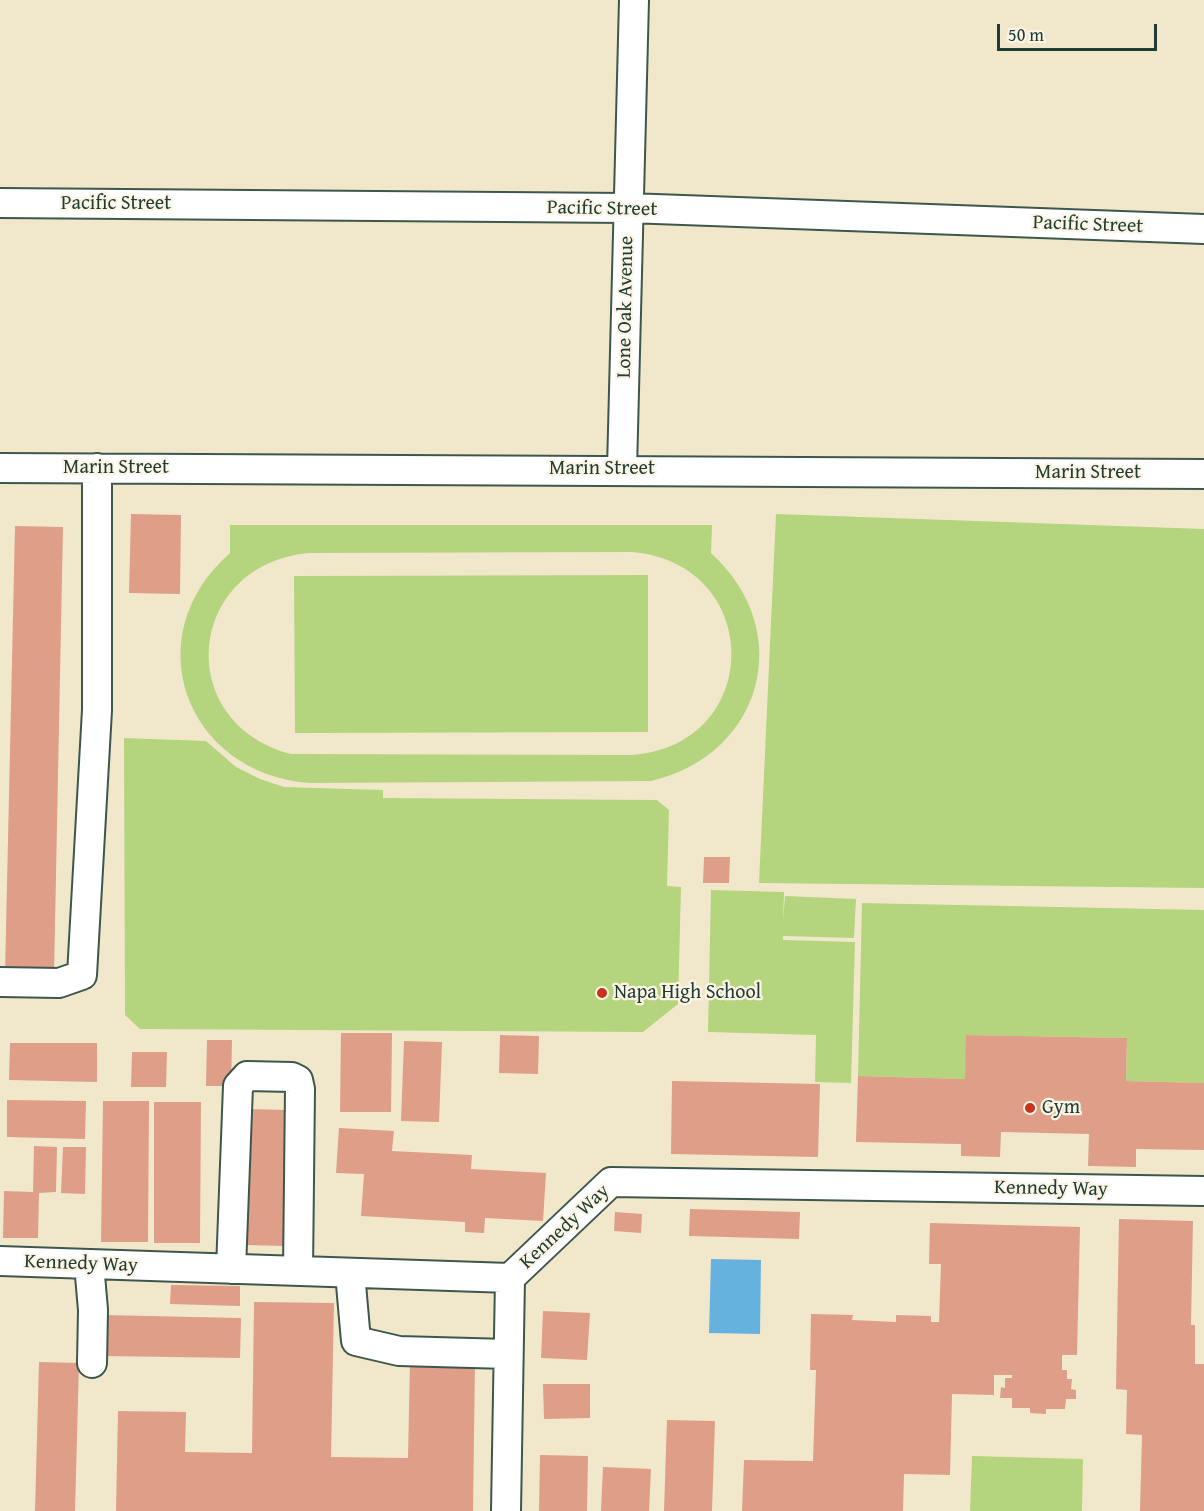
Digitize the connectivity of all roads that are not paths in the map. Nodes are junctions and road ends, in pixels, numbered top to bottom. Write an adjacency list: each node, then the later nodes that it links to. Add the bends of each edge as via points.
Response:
1 (634, 0): 3 (street, Lone Oak Avenue)
2 (0, 203): 3 (street, Pacific Street)
3 (628, 208): 4 (street, Pacific Street); 7 (street, Lone Oak Avenue)
4 (1204, 229)
5 (0, 468): 6 (street, Marin Street)
6 (97, 468): 7 (street, Marin Street); 9 (street, via 97,710 82,975 59,983)
7 (622, 469): 8 (street, Marin Street)
8 (1204, 474)
9 (0, 982)
10 (1204, 1191): 16 (street, Kennedy Way, via 611,1182)
11 (0, 1261): 12 (street, Kennedy Way)
12 (89, 1264): 13 (street, Kennedy Way); 18 (street)
13 (231, 1269): 14 (street, Kennedy Way); 14 (street, via 238,1086 247,1076 292,1077 298,1080 300,1089)
14 (298, 1271): 15 (street, Kennedy Way)
15 (350, 1273): 16 (street, Kennedy Way); 17 (street, via 356,1341 399,1351)
16 (510, 1278): 17 (street)
17 (508, 1354): 19 (street)
18 (92, 1363)
19 (506, 1511)

